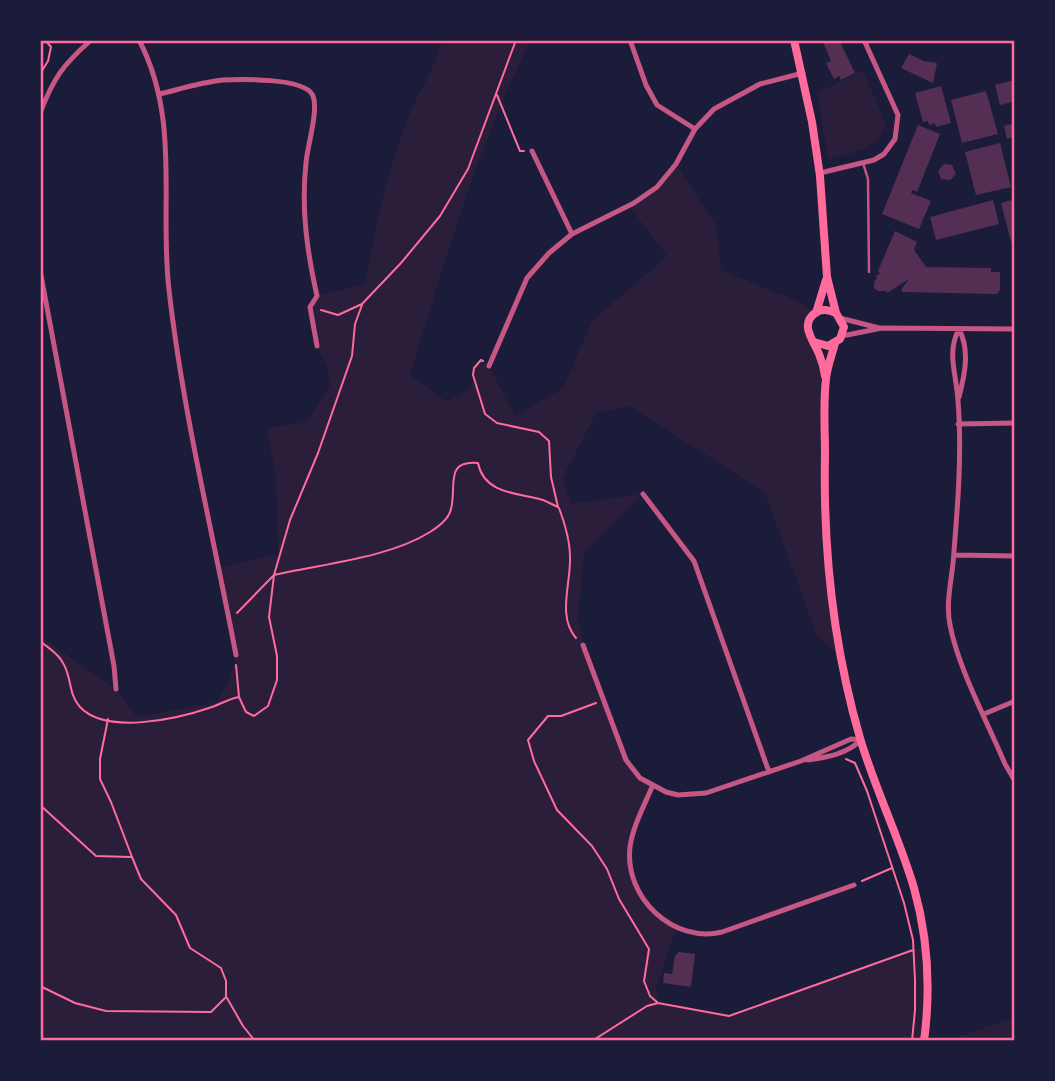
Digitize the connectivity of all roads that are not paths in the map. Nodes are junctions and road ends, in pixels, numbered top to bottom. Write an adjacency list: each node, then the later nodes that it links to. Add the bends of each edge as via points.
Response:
1 (91, 40): 8 (street, via 60,69)
2 (139, 40): 7 (street)
3 (631, 40): 9 (street, via 657,105)
4 (794, 40): 6 (main road)
5 (864, 40): 11 (street, via 898,115 898,130 890,148)
6 (803, 73): 9 (street, via 760,84 726,100); 12 (main road)
7 (160, 94): 25 (street, via 221,80 297,85 312,94 304,229 317,296 310,307); 35 (street, via 166,146 169,289)
8 (40, 113)
9 (695, 129): 13 (street, via 657,187)
10 (533, 150): 13 (street)
11 (863, 163): 12 (street); 15 (lane, via 868,179)
12 (820, 173): 16 (main road)
13 (572, 234): 26 (street, via 527,278)
14 (40, 270): 36 (street)
15 (869, 272)
16 (827, 277): 17 (main road); 18 (main road)
17 (816, 313): 18 (main road, via 826,310); 23 (main road, via 807,329)
18 (838, 316): 19 (street); 22 (main road, via 844,327)
19 (882, 328): 20 (street); 22 (street)
20 (959, 329): 21 (street); 28 (street, via 965,341 965,373); 28 (street, via 952,341)
21 (1015, 329)
22 (842, 336): 24 (main road)
23 (814, 342): 24 (main road, via 824,346); 27 (main road)
24 (835, 343): 27 (main road)
25 (317, 346)
26 (489, 366)
27 (826, 379): 39 (main road, via 829,584 839,655)
28 (958, 400): 30 (street)
29 (1015, 423): 30 (street)
30 (958, 424): 32 (street)
31 (643, 494): 41 (street, via 694,561)
32 (954, 555): 33 (street); 38 (street, via 949,623)
33 (1015, 556)
34 (583, 645): 43 (street, via 626,760)
35 (236, 655)
36 (116, 689)
37 (1015, 701): 38 (street)
38 (984, 714): 42 (street)
39 (861, 740): 40 (street, via 851,739); 40 (street, via 843,752); 45 (main road, via 918,904 927,968)
40 (801, 761): 41 (street)
41 (769, 772): 43 (street, via 694,795)
42 (1015, 781)
43 (652, 787): 44 (street, via 635,827 630,863 651,908 681,931 700,935 722,932)
44 (854, 885)
45 (924, 1041)

